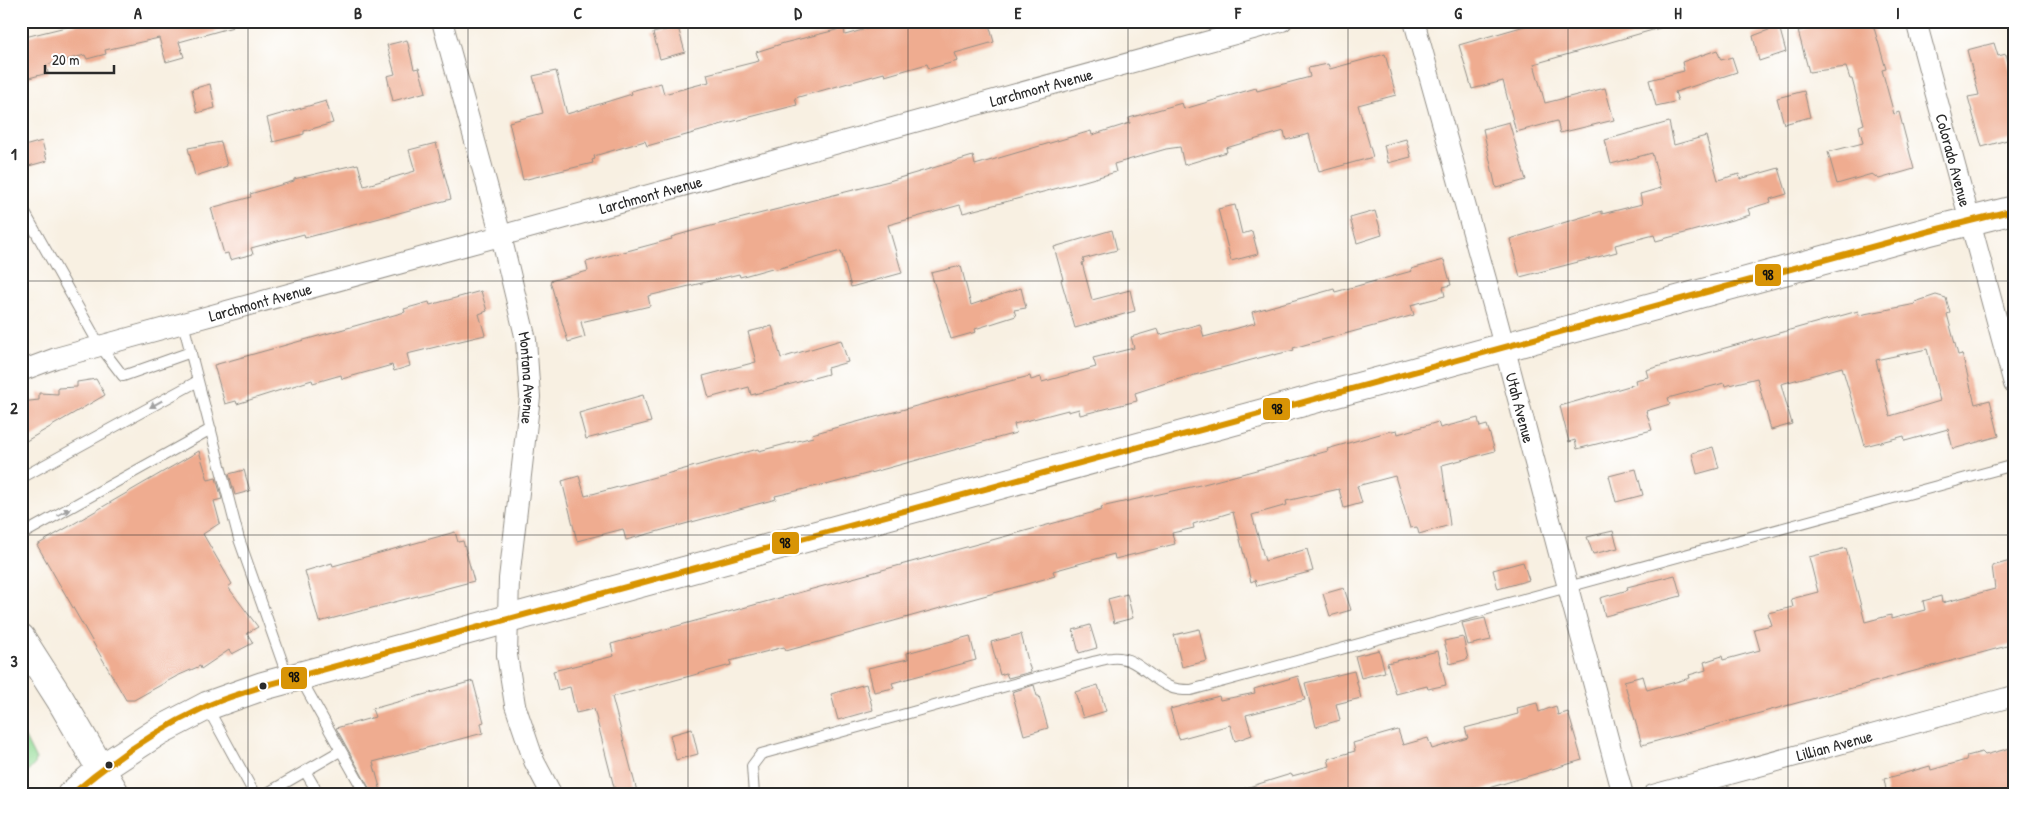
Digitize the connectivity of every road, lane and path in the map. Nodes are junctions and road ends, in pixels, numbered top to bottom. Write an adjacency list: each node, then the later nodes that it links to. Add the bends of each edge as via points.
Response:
1 (442, 21): 8 (street, Montana Avenue)
2 (1282, 21): 8 (street, Larchmont Avenue)
3 (1414, 21): 11 (street, Utah Avenue)
4 (1916, 21): 7 (street, Colorado Avenue)
5 (21, 206): 10 (lane)
6 (2014, 210): 7 (street)
7 (1970, 221): 11 (street); 15 (street, Colorado Avenue)
8 (501, 236): 9 (street, Larchmont Avenue); 21 (street, Montana Avenue, via 526,340 530,396)
9 (183, 323): 10 (street, Larchmont Avenue); 12 (lane)
10 (100, 346): 12 (lane, via 123,376); 13 (street, Larchmont Avenue)
11 (1504, 347): 20 (street, Utah Avenue); 21 (street)
12 (191, 352): 14 (lane)
13 (21, 372)
14 (198, 381): 16 (lane); 18 (lane, one-way to 18)
15 (2014, 384)
16 (211, 429): 19 (lane, one-way to 16); 23 (lane, via 239,539)
17 (2014, 465): 20 (lane)
18 (21, 478)
19 (21, 535)
20 (1568, 586): 36 (lane, via 1192,690 1170,687 1144,667 1124,659 1093,662 761,754 752,766); 37 (street, Utah Avenue)
21 (506, 620): 23 (street); 35 (street, Montana Avenue, via 507,656 515,705 534,761)
22 (21, 638): 27 (street)
23 (293, 677): 25 (street); 26 (lane)
24 (2014, 696): 38 (street, Lillian Avenue)
25 (206, 706): 27 (street); 31 (lane)
26 (340, 751): 28 (lane); 34 (lane)
27 (101, 769): 29 (street); 30 (street)
28 (305, 771): 32 (lane); 33 (lane)
29 (71, 795)
30 (116, 795)
31 (255, 795)
32 (264, 795)
33 (319, 795)
34 (366, 795)
35 (552, 795)
36 (754, 795)
37 (1623, 795)
38 (1653, 795)

